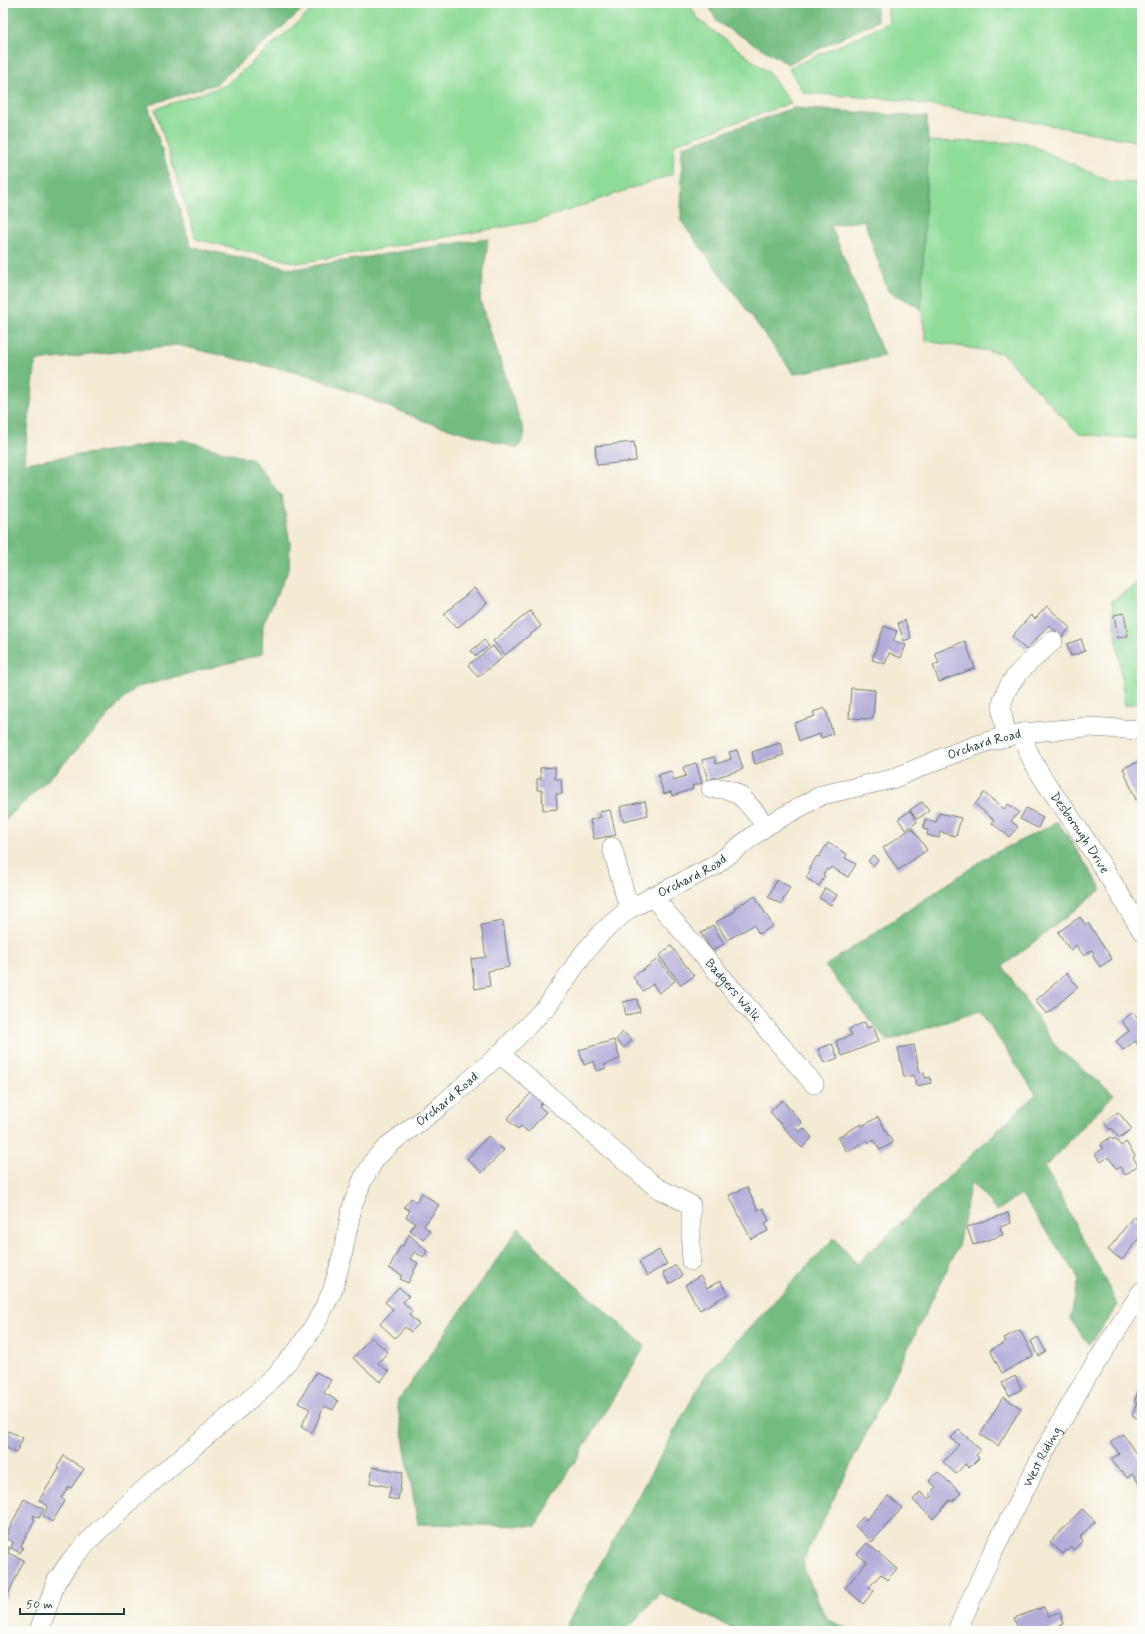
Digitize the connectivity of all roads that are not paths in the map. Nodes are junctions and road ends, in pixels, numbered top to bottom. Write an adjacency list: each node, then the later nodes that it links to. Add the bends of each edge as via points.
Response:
1 (1053, 641): 3 (street, Desborough Drive, via 1009,686 1002,707)
2 (1142, 730): 3 (street, Orchard Road, via 1089,727)
3 (1015, 735): 5 (street, Orchard Road, via 946,756 892,779 822,794); 9 (street, Desborough Drive, via 1079,829)
4 (711, 789): 5 (street, via 722,787 741,795)
5 (766, 826): 7 (street, Orchard Road, via 714,866)
6 (612, 847): 8 (street)
7 (652, 896): 8 (street, Orchard Road); 11 (street, Badgers Walk)
8 (629, 909): 10 (street, Orchard Road, via 602,932 583,954 548,1005)
9 (1142, 931)
10 (500, 1054): 12 (street, via 656,1187 690,1205); 14 (street, Orchard Road, via 375,1158 352,1207 332,1292 297,1352 264,1387 136,1496 70,1560 56,1582)
11 (814, 1084)
12 (691, 1261)
13 (1142, 1291): 15 (street, West Riding, via 1083,1383 1043,1454 992,1553)
14 (39, 1631)
15 (957, 1631)

